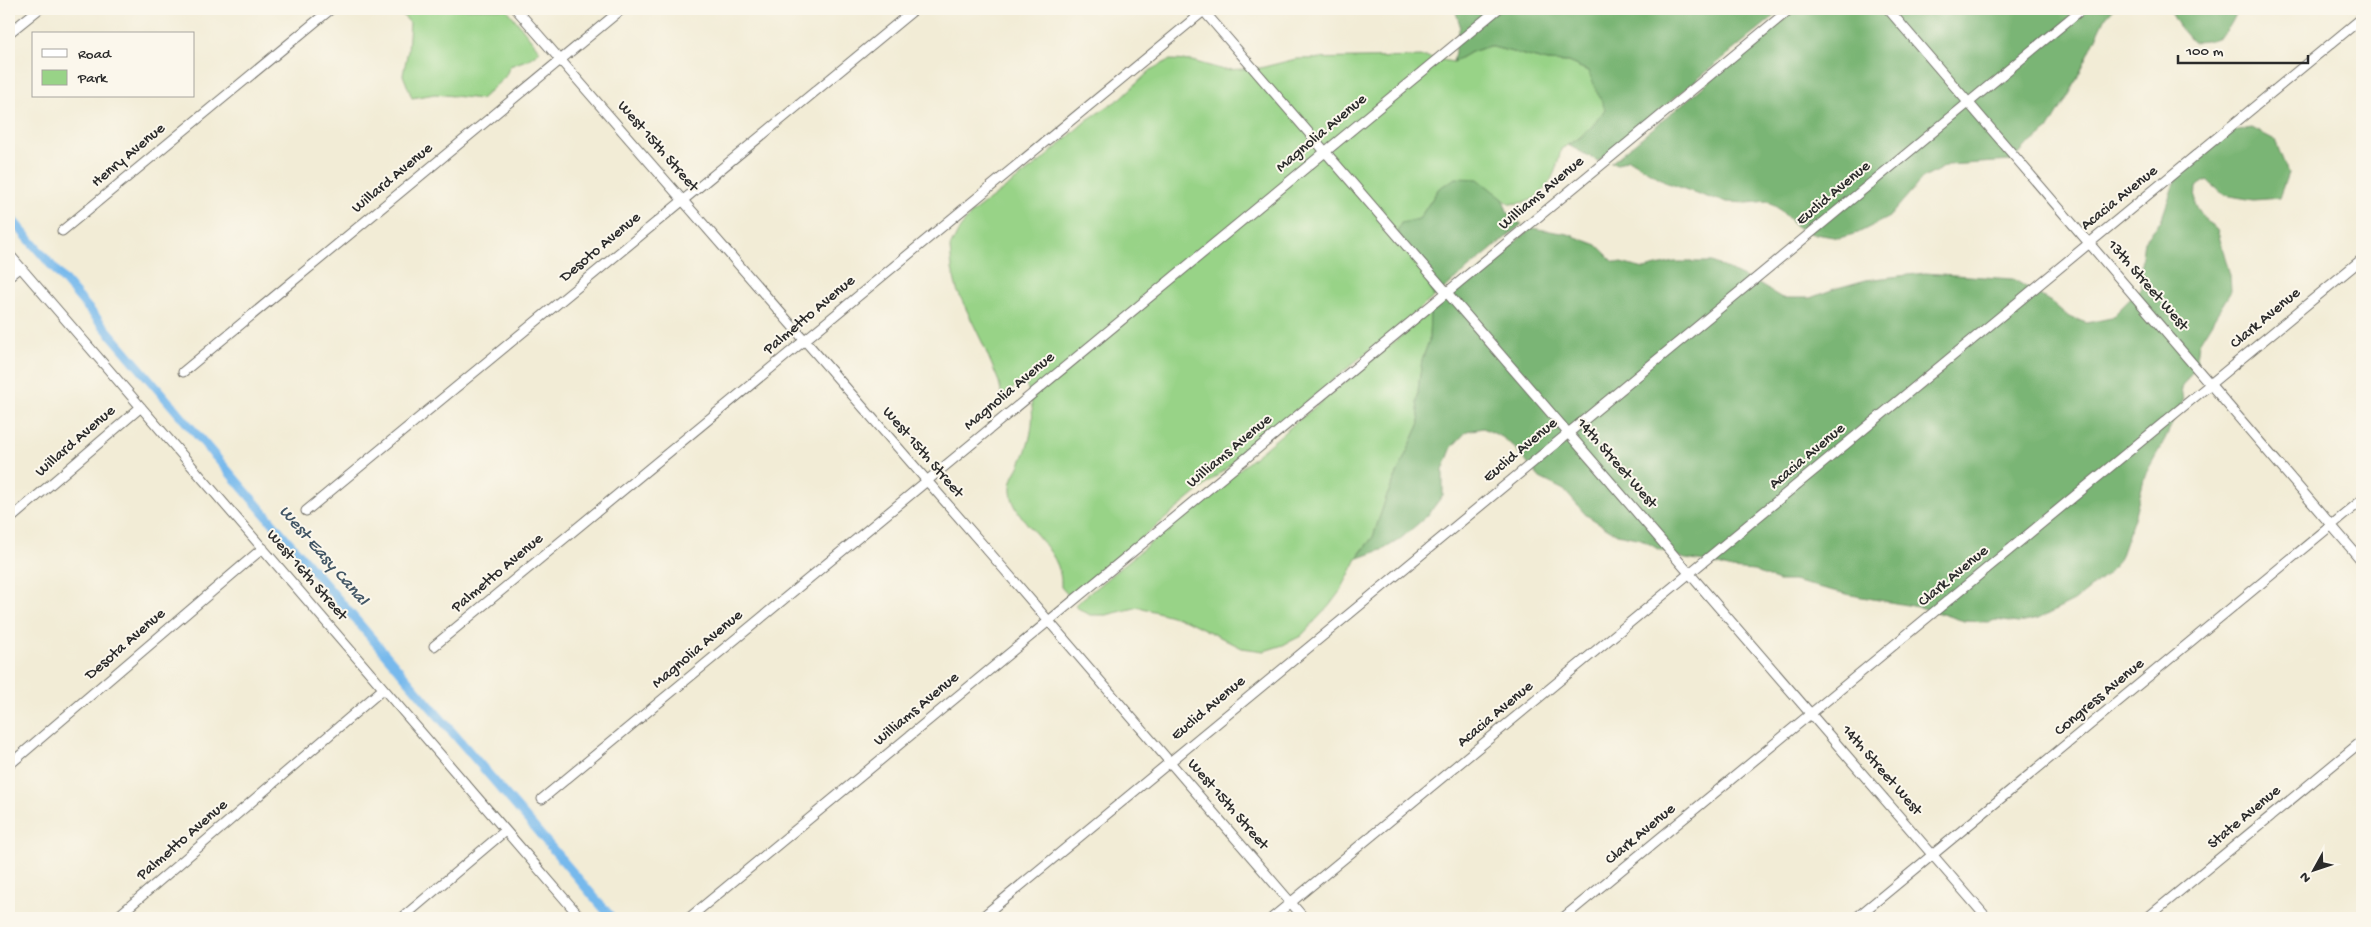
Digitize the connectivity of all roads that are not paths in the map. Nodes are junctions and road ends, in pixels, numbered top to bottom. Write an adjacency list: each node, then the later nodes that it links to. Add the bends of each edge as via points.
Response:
1 (39, 9): 12 (street)
2 (331, 9): 17 (street, Henry Avenue)
3 (516, 9): 13 (street, West 15th Street)
4 (622, 9): 13 (street, Willard Avenue)
5 (915, 9): 16 (street, Desoto Avenue)
6 (1204, 9): 15 (street, 14th Street West); 24 (street, Palmetto Avenue)
7 (1498, 9): 15 (street, Magnolia Avenue)
8 (1790, 9): 23 (street, Williams Avenue)
9 (1888, 9): 14 (street, 13th Street West)
10 (2082, 9): 14 (street, Euclid Avenue)
11 (2362, 18): 18 (street, Acacia Avenue)
12 (9, 34)
13 (560, 60): 16 (street, West 15th Street); 25 (street, Willard Avenue)
14 (1968, 102): 18 (street, 13th Street West); 28 (street, Euclid Avenue)
15 (1326, 151): 23 (street, 14th Street West); 29 (street, Magnolia Avenue)
16 (682, 200): 24 (street, West 15th Street); 31 (street, Desoto Avenue)
17 (62, 231)
18 (2090, 243): 26 (street, 13th Street West); 36 (street, Acacia Avenue)
19 (9, 254): 21 (street, West 16th Street)
20 (2362, 259): 26 (street, Clark Avenue)
21 (20, 267): 22 (street); 27 (street, West 16th Street)
22 (9, 276)
23 (1448, 292): 28 (street, 14th Street West); 37 (street, Williams Avenue)
24 (804, 340): 29 (street, West 15th Street); 38 (street, Palmetto Avenue)
25 (183, 372)
26 (2211, 384): 33 (street, 13th Street West); 40 (street, Clark Avenue)
27 (141, 407): 32 (street, Willard Avenue); 34 (street, West 16th Street)
28 (1569, 432): 36 (street, 14th Street West); 42 (street, Euclid Avenue)
29 (926, 481): 37 (street, West 15th Street); 44 (street, Magnolia Avenue)
30 (2362, 500): 33 (street, Congress Avenue)
31 (306, 511)
32 (9, 520)
33 (2332, 525): 35 (street, 13th Street West); 46 (street, Congress Avenue)
34 (263, 548): 39 (street, West 16th Street); 43 (street, Desota Avenue)
35 (2362, 561)
36 (1690, 573): 40 (street, 14th Street West); 47 (street, Acacia Avenue)
37 (1048, 621): 42 (street, West 15th Street); 51 (street, Williams Avenue)
38 (434, 646)
39 (383, 688): 45 (street, West 16th Street); 48 (street, Palmetto Avenue)
40 (1812, 714): 46 (street, 14th Street West); 55 (street, Clark Avenue)
41 (2362, 741): 58 (street, State Avenue)
42 (1170, 761): 47 (street, West 15th Street); 52 (street, Euclid Avenue)
43 (9, 766)
44 (542, 799)
45 (505, 831): 49 (street); 50 (street, West 16th Street)
46 (1933, 855): 56 (street, Congress Avenue); 57 (street, 14th Street West)
47 (1291, 903): 53 (street, Acacia Avenue); 54 (street, West 15th Street)
48 (116, 918)
49 (402, 918)
50 (581, 918)
51 (689, 918)
52 (981, 918)
53 (1272, 918)
54 (1304, 918)
55 (1564, 918)
56 (1856, 918)
57 (1987, 918)
58 (2147, 918)

